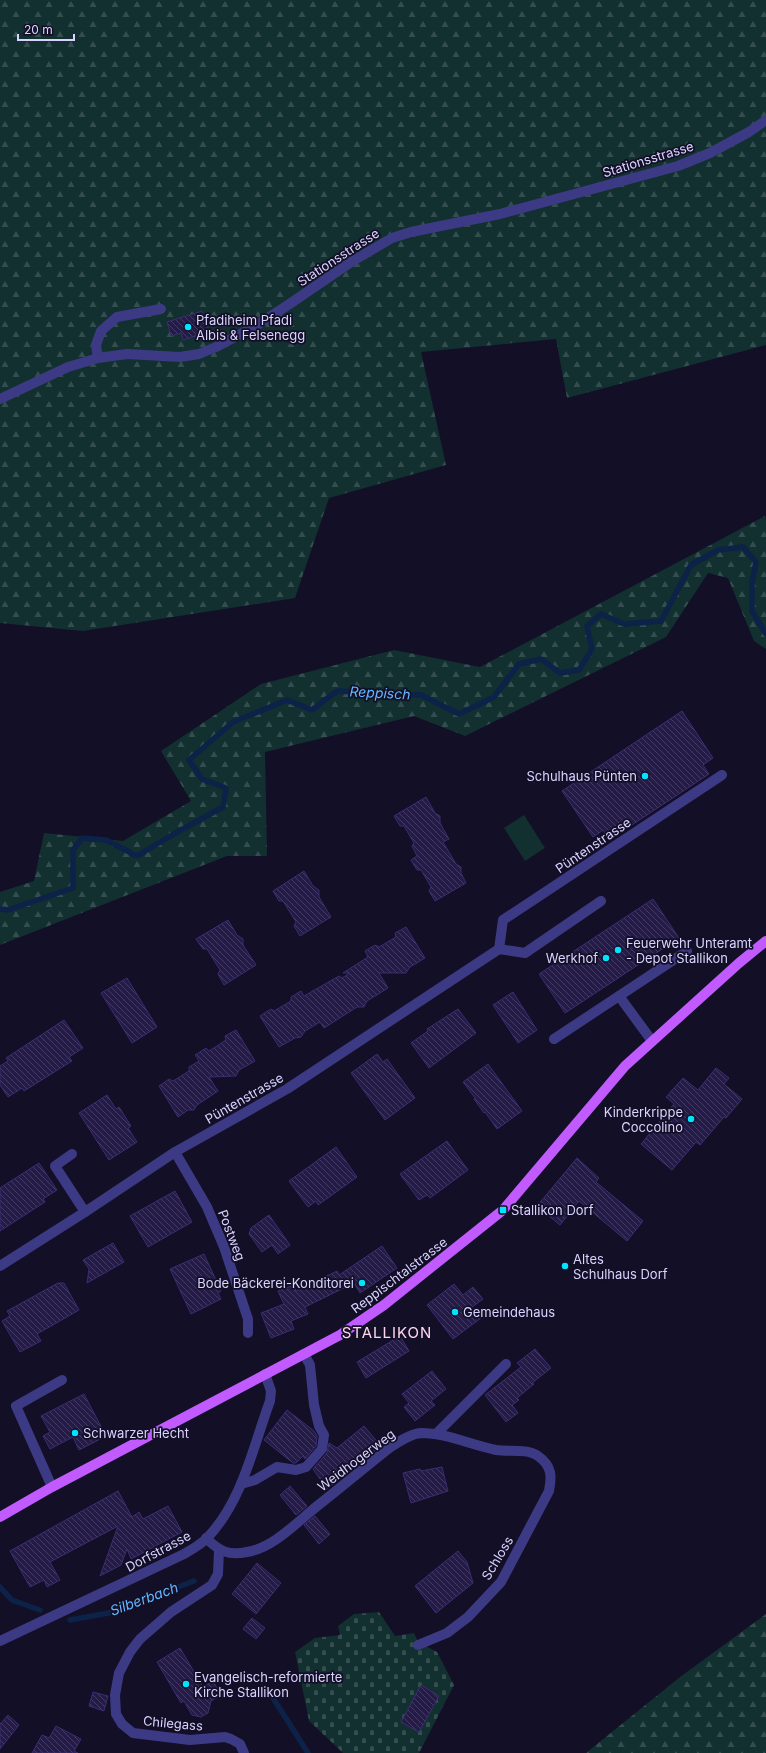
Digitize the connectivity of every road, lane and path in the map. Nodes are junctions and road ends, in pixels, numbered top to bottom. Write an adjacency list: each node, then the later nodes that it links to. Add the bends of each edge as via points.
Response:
1 (766, 120): 3 (street, Stationsstrasse, via 710,153 678,166 500,214 392,238 351,262 254,327 216,348 180,357 127,354)
2 (161, 309): 3 (street, via 117,317 101,330 96,345)
3 (98, 358): 4 (street, Stationsstrasse, via 68,367)
4 (0, 399)
5 (722, 776): 8 (street, Püntenstrasse, via 503,920)
6 (601, 901): 8 (street, via 525,954)
7 (766, 941): 12 (main road, Reppischtalstrasse, via 739,962)
8 (499, 949): 13 (street, Püntenstrasse, via 287,1089)
9 (686, 951): 10 (street)
10 (619, 996): 11 (street); 12 (street)
11 (554, 1039)
12 (652, 1041): 18 (main road, Reppischtalstrasse, via 615,1078 503,1210 384,1305 340,1335)
13 (175, 1152): 15 (street, Püntenstrasse); 17 (street, Postweg, via 207,1207 221,1240 248,1319)
14 (72, 1154): 15 (street, via 55,1166)
15 (85, 1212): 16 (street, Püntenstrasse)
16 (0, 1266)
17 (248, 1333)
18 (304, 1354): 20 (main road, Reppischtalstrasse); 24 (street, via 310,1365 314,1405 324,1435 322,1449 306,1467 296,1470 276,1467 255,1480)
19 (506, 1364): 22 (street)
20 (265, 1374): 24 (street, Dorfstrasse, via 272,1391 270,1401); 25 (main road, Reppischtalstrasse)
21 (62, 1380): 25 (street, via 16,1406)
22 (436, 1434): 23 (street, Weidhogerweg, via 496,1450 537,1455 547,1465); 28 (street, Weidhogerweg, via 419,1433 403,1439 263,1548 247,1553)
23 (552, 1476): 30 (street, Schloss, via 549,1491 501,1582 463,1621 447,1633)
24 (241, 1484): 27 (street, Dorfstrasse, via 223,1517)
25 (52, 1487): 26 (main road, Reppischtalstrasse)
26 (0, 1517)
27 (206, 1538): 28 (street); 29 (street, Dorfstrasse, via 184,1554)
28 (218, 1550): 31 (street, Chilegass, via 218,1574 212,1585 165,1617 140,1639 130,1652 119,1672 115,1695 116,1714 122,1724 133,1733 190,1740 225,1737 240,1744)
29 (0, 1642)
30 (418, 1645)
31 (244, 1753)

